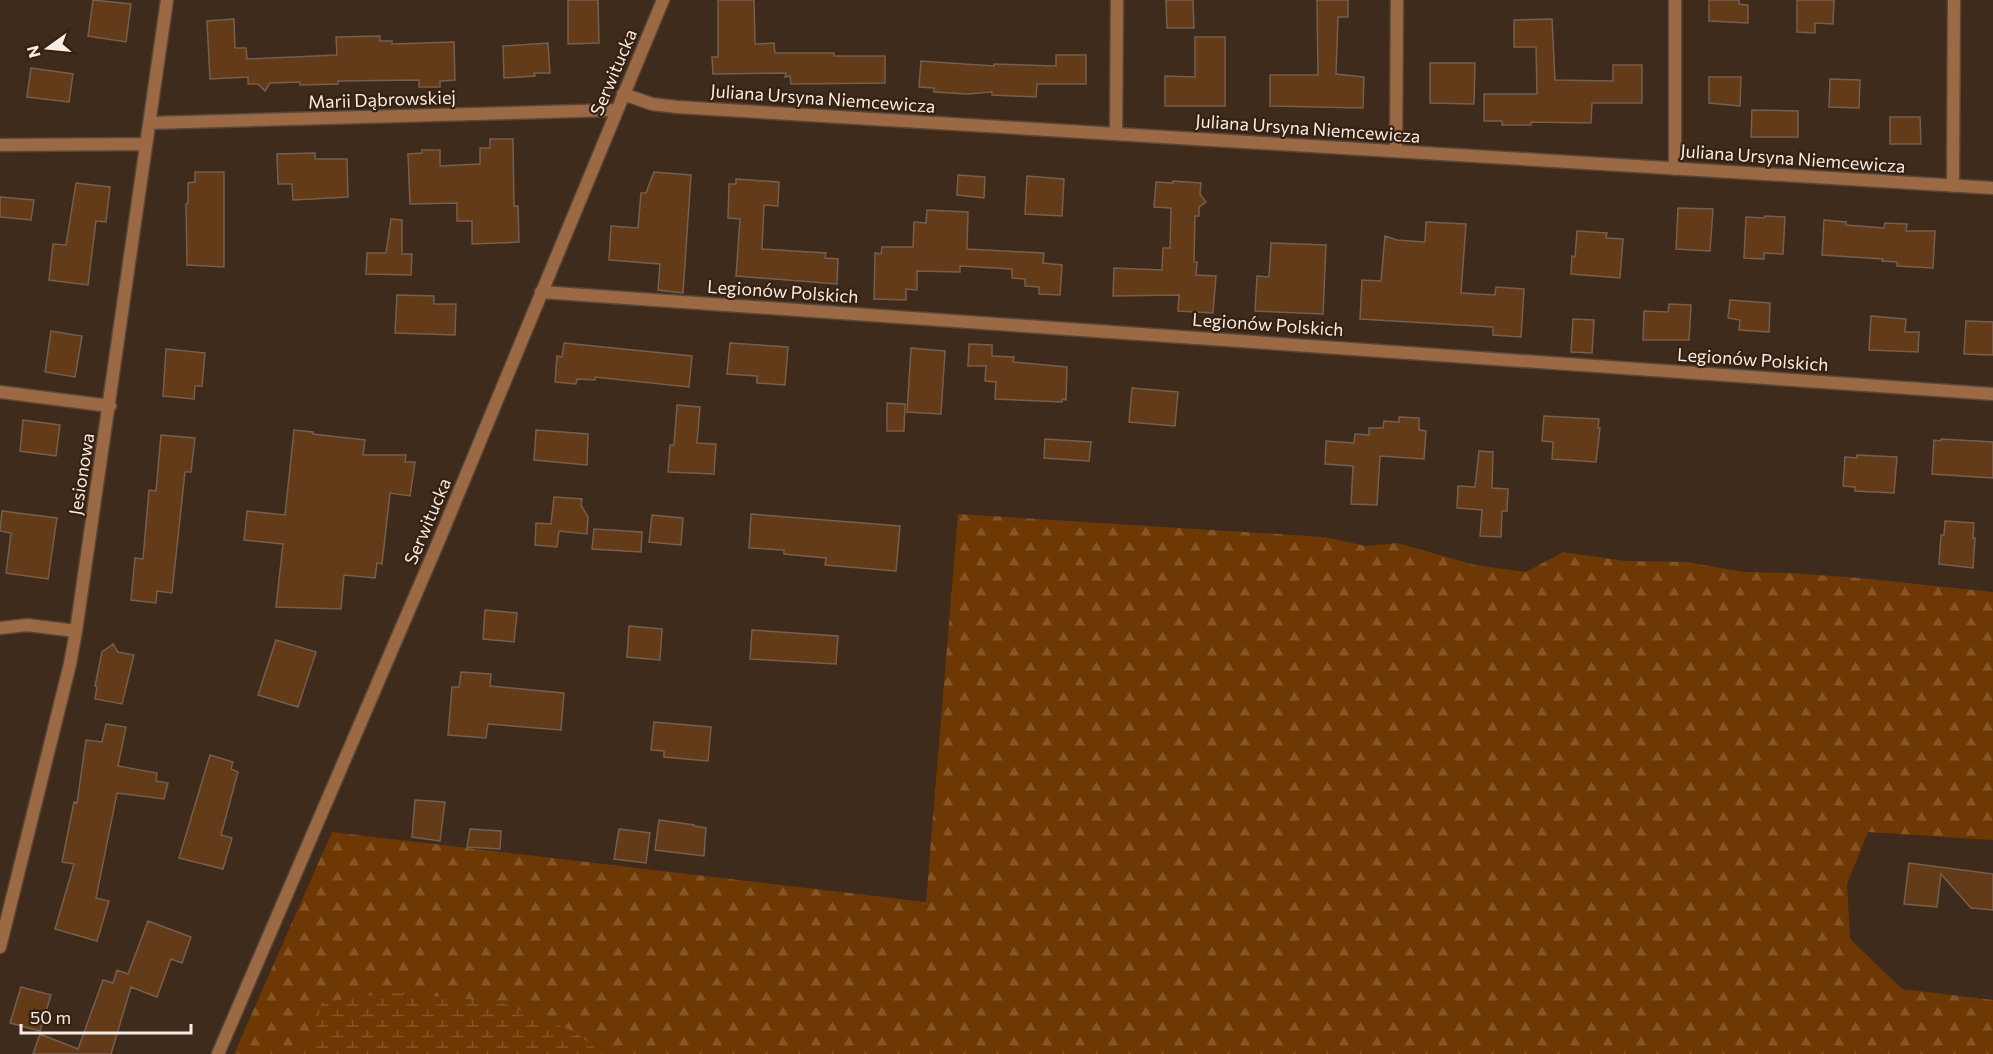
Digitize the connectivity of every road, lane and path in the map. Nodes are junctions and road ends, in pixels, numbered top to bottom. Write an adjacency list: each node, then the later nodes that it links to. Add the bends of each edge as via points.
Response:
1 (166, 0): 9 (street, Jesionowa)
2 (663, 0): 7 (street, Serwitucka)
3 (1117, 0): 10 (street)
4 (1396, 0): 13 (street)
5 (1676, 0): 14 (street)
6 (1954, 0): 15 (street)
7 (623, 94): 8 (street, Serwitucka); 10 (street, Juliana Ursyna Niemcewicza, via 677,107)
8 (616, 110): 9 (street, Marii Dąbrowskiej); 17 (street, Serwitucka)
9 (150, 123): 11 (street, Jesionowa)
10 (1116, 134): 13 (street, Juliana Ursyna Niemcewicza)
11 (146, 144): 12 (street); 20 (street, Jesionowa)
12 (0, 145)
13 (1395, 152): 14 (street, Juliana Ursyna Niemcewicza)
14 (1675, 169): 15 (street, Juliana Ursyna Niemcewicza)
15 (1953, 186): 16 (street, Juliana Ursyna Niemcewicza)
16 (1993, 188)
17 (541, 292): 19 (street, Legionów Polskich); 24 (street, Serwitucka)
18 (0, 392): 20 (street)
19 (1993, 394)
20 (110, 406): 22 (street, Jesionowa)
21 (0, 628): 22 (street, via 27,625)
22 (76, 631): 23 (street, Jesionowa)
23 (0, 947)
24 (218, 1054)

